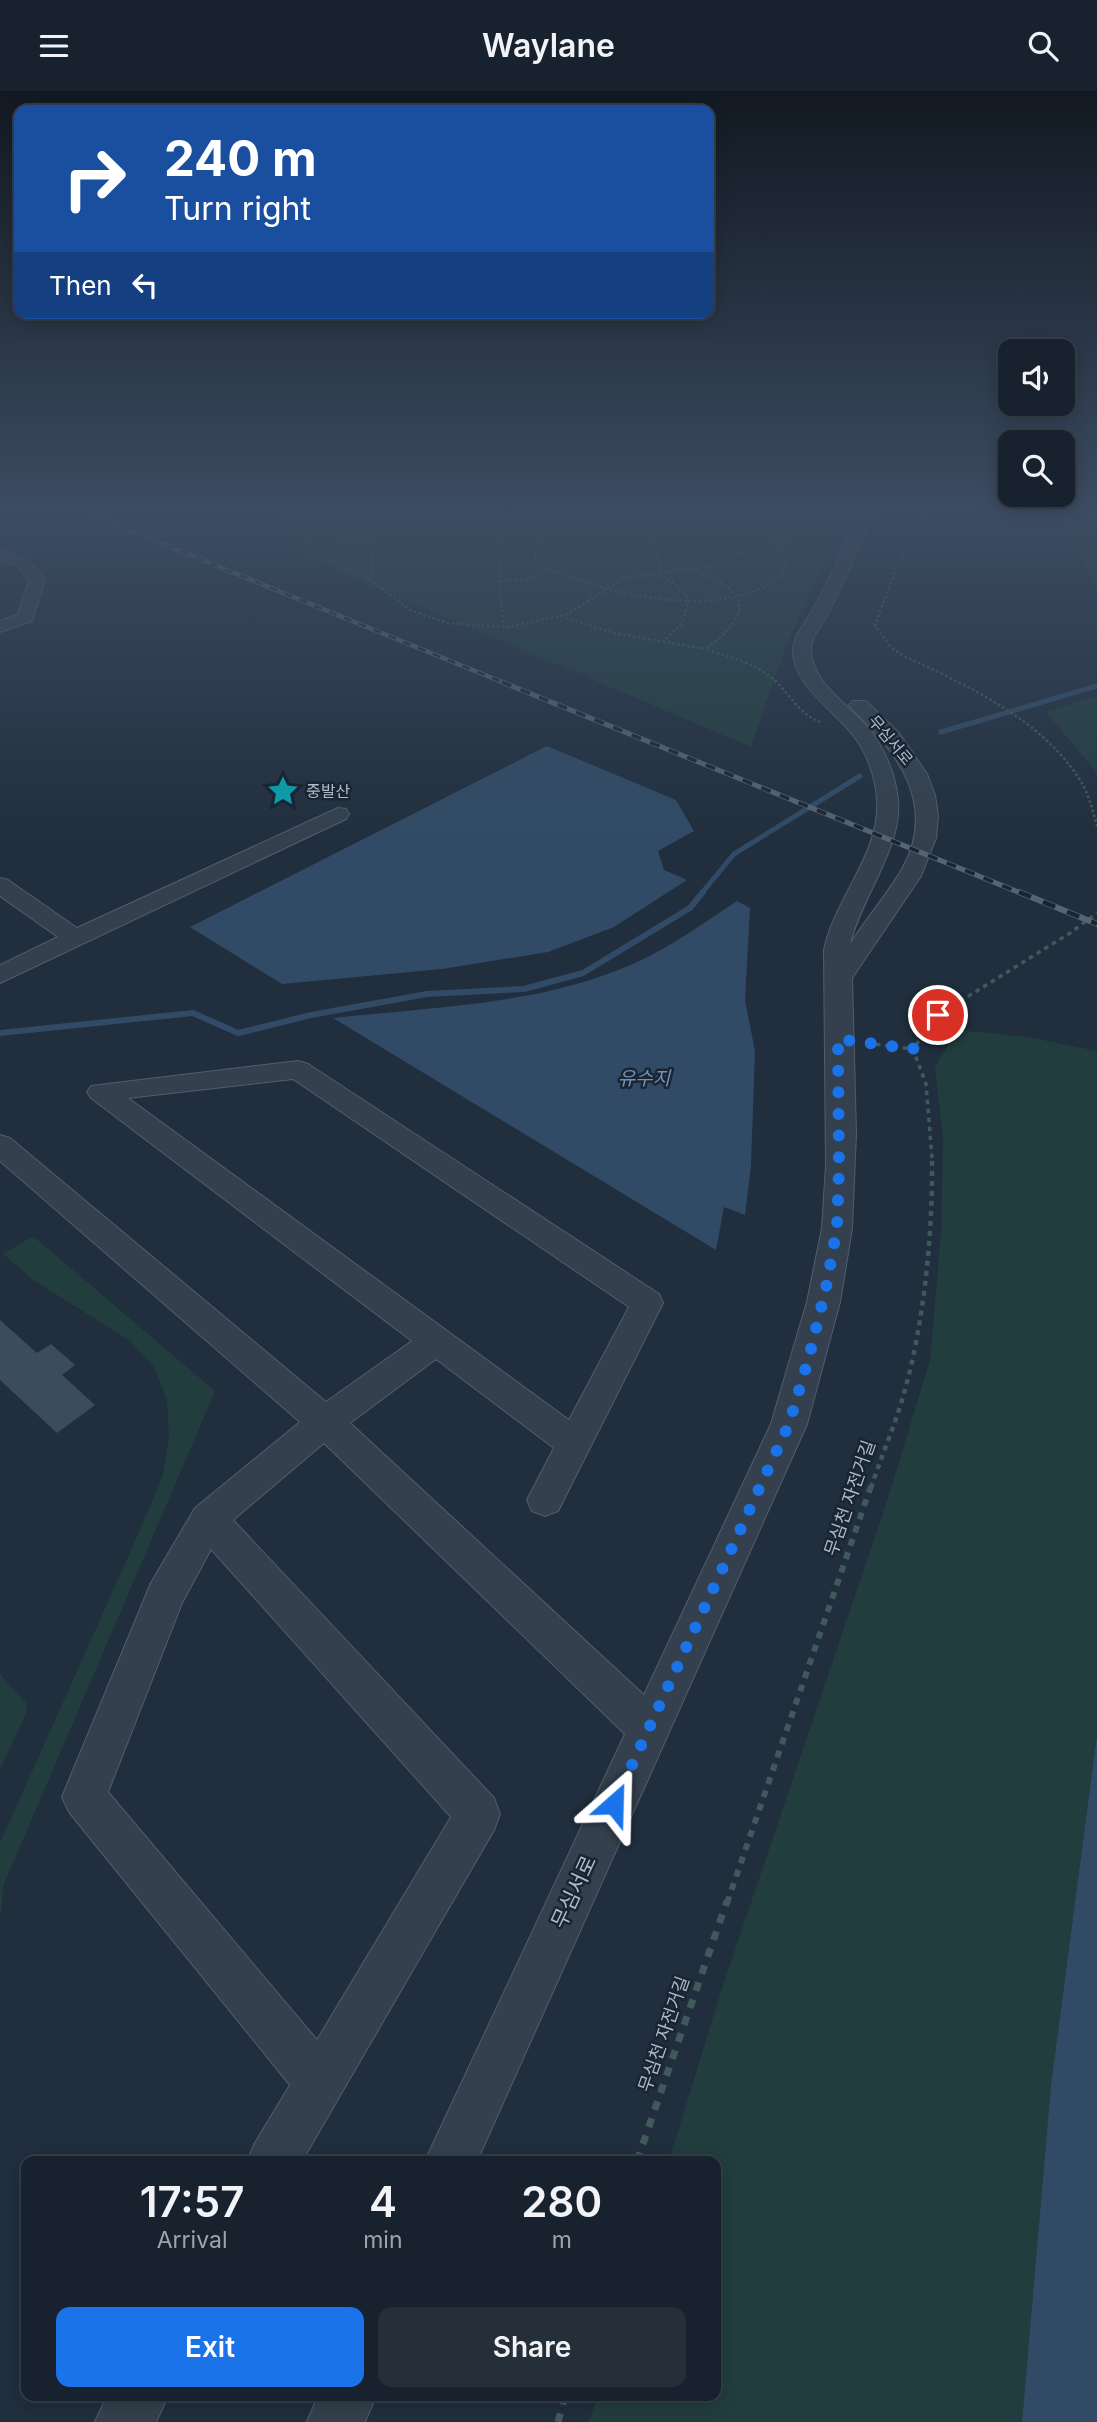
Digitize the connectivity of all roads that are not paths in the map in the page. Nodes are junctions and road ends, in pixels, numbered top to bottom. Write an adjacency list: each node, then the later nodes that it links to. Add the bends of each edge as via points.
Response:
1 (811, 624): 11 (street, 무심서로, via 802,649 807,670 874,752 888,798 887,820 874,858 836,946)
2 (820, 624): 3 (street)
3 (823, 643)
4 (830, 667): 11 (street, 무심서로, via 849,696 885,730 915,768 928,823 917,861)
5 (338, 814): 9 (street)
6 (0, 885): 7 (street)
7 (24, 902): 8 (street); 9 (street)
8 (0, 912)
9 (75, 938): 10 (street)
10 (0, 975)
11 (839, 978): 18 (street, 무심서로, via 837,1227 809,1357 789,1424)
12 (0, 1145): 14 (street)
13 (436, 1341): 14 (street); 15 (street); 15 (street, via 101,1092 298,1070 647,1303)
14 (325, 1422): 17 (street); 18 (street)
15 (574, 1443): 16 (street)
16 (545, 1500)
17 (208, 1519): 19 (street, via 165,1596 84,1797); 19 (street, via 478,1814)
18 (649, 1728): 21 (street, 무심서로)
19 (319, 2081): 20 (street)
20 (276, 2156)
21 (453, 2156)
22 (136, 2401): 24 (street)
23 (345, 2401): 25 (street)
24 (124, 2422)
25 (336, 2422)

